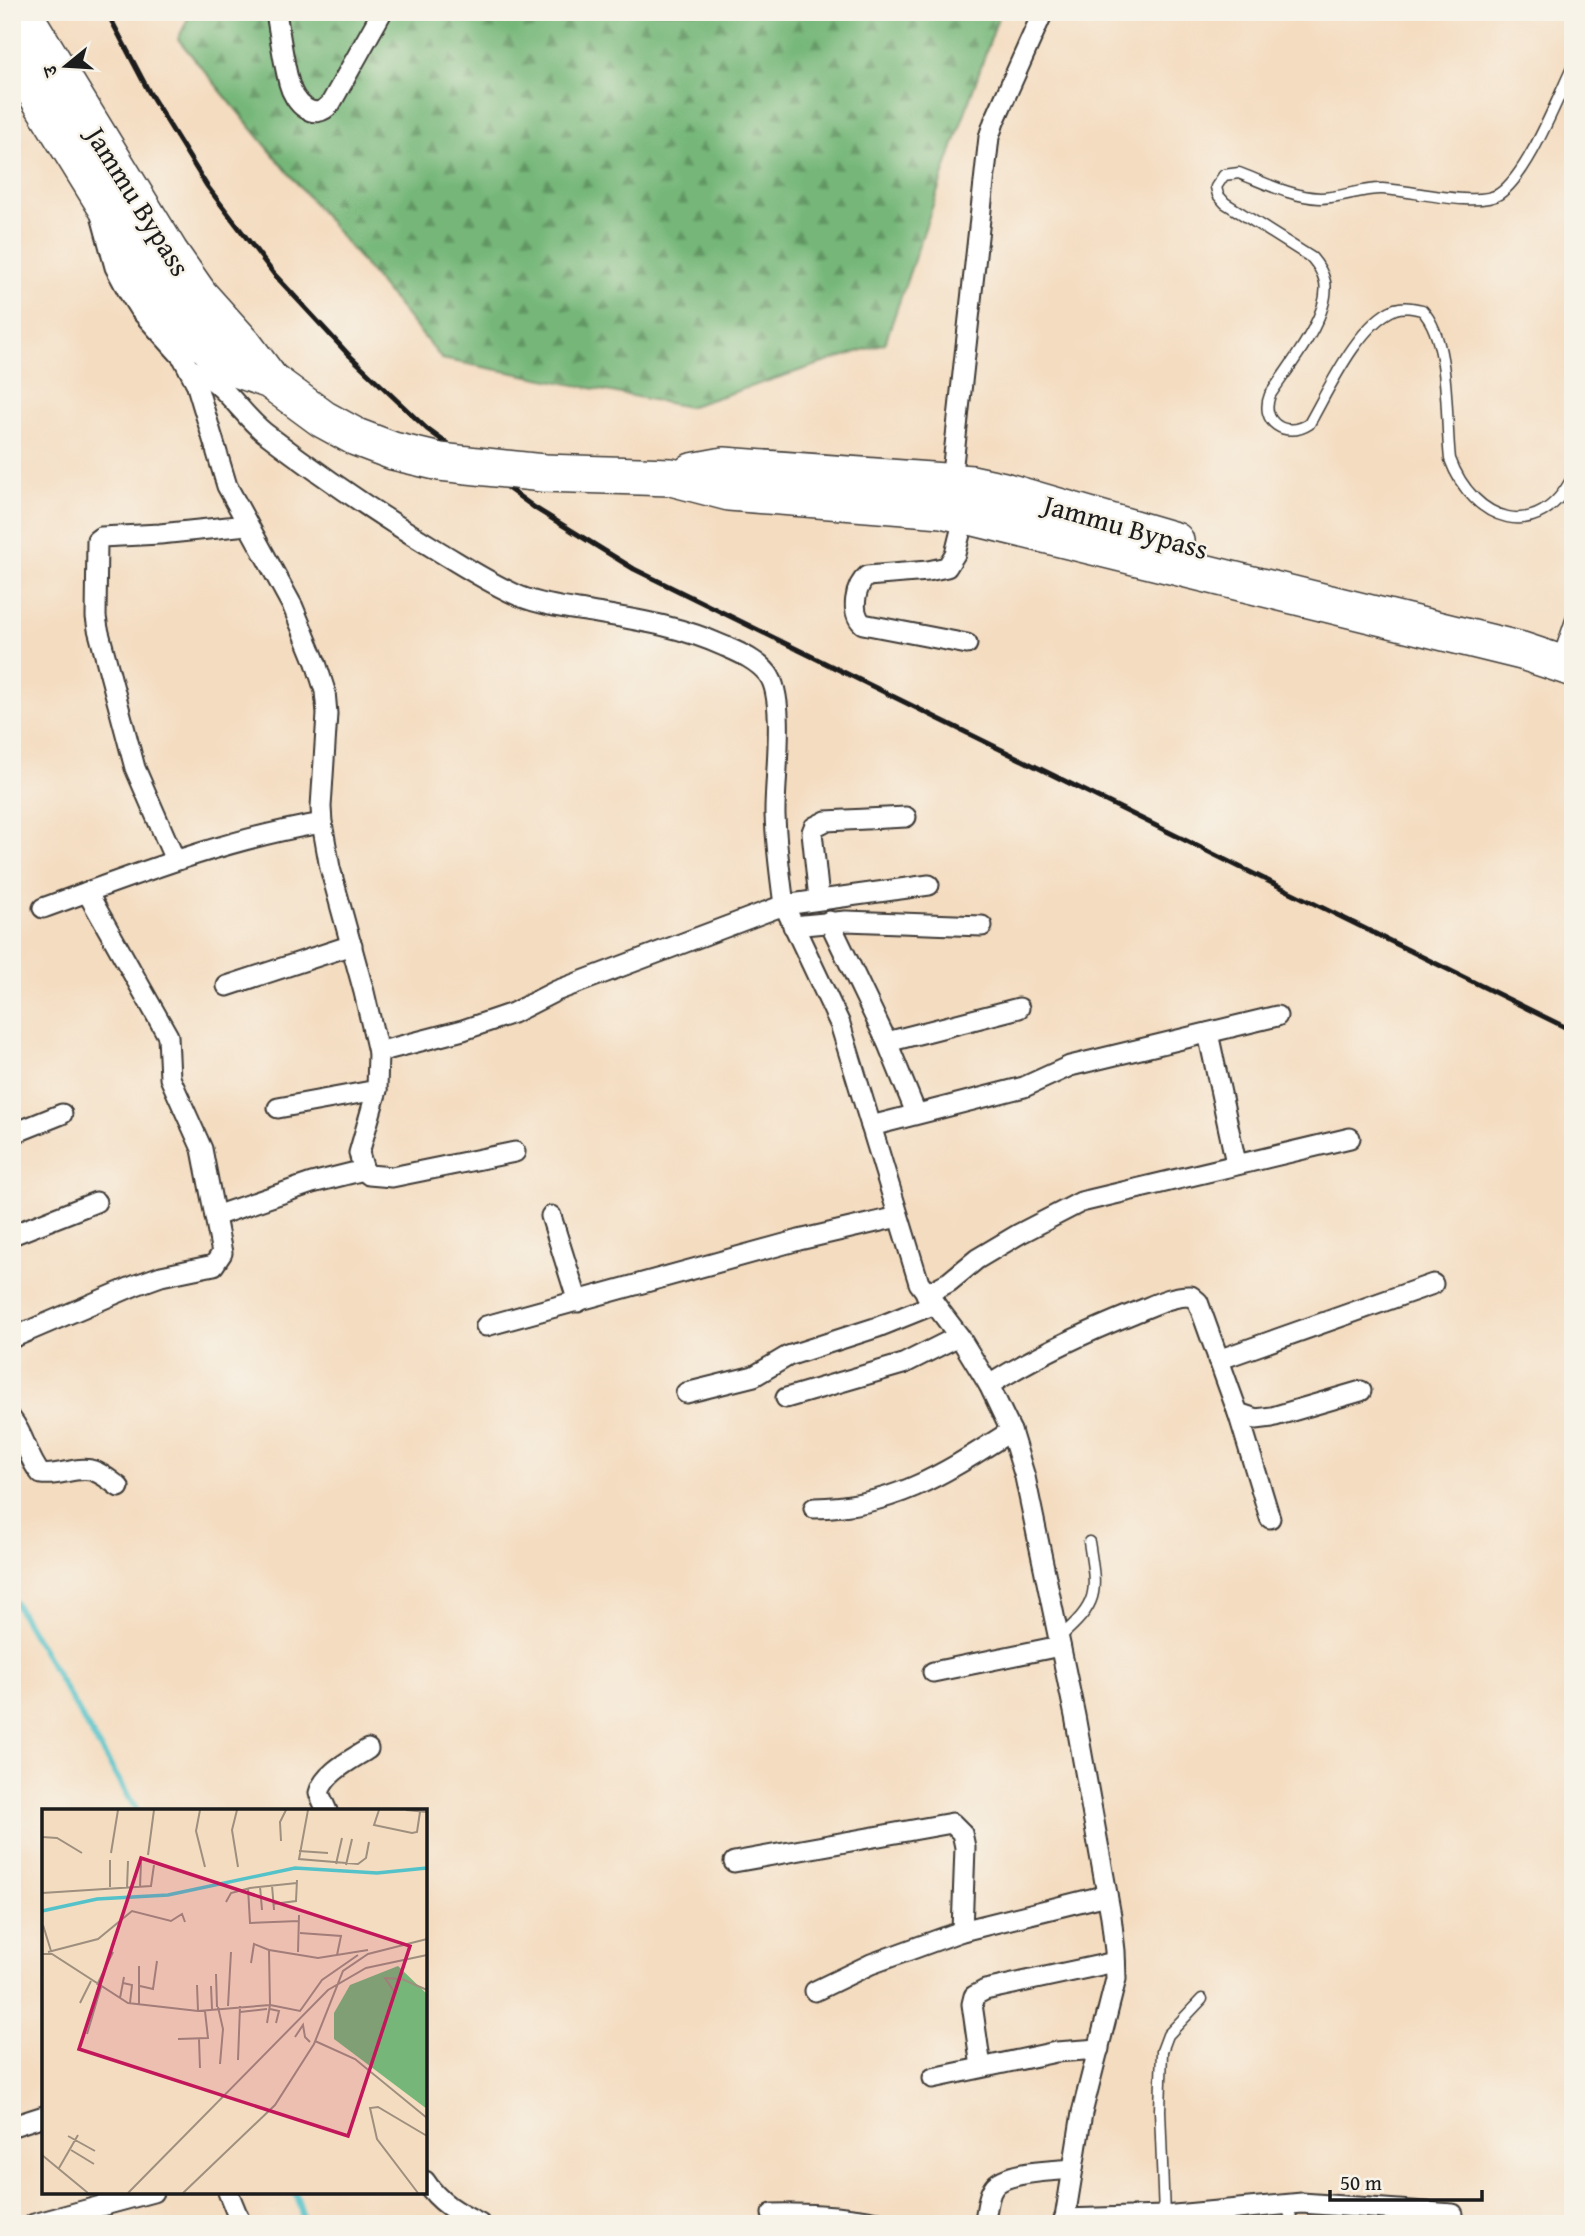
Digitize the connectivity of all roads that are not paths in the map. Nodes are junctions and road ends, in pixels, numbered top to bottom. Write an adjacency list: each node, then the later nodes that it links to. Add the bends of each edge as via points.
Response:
1 (22, 12): 9 (highway, Jammu Bypass, via 169,252)
2 (276, 12): 3 (street, via 289,84 298,101 314,113 331,103)
3 (382, 12)
4 (1043, 12): 11 (street, via 989,137)
5 (12, 54): 7 (highway, Jammu Bypass)
6 (1573, 66): 10 (lane, via 1525,162 1505,190 1490,198 1471,200 1382,189 1321,198 1289,192 1239,173 1224,176 1216,187 1225,203 1312,258 1326,284 1311,333 1266,404 1276,425 1300,430 1309,424 1353,349 1373,325 1397,308 1409,307 1422,310 1437,332 1450,459 1470,496 1484,508 1526,518 1555,503)
7 (99, 194): 8 (street, via 107,241 129,293); 9 (highway, Jammu Bypass, via 161,295 195,336 233,367)
8 (189, 369): 12 (street, via 202,395 227,486); 20 (street, via 217,383 263,431 387,520 475,573 520,596 694,633 760,666 770,677 778,705 777,856)
9 (270, 380): 11 (highway, Jammu Bypass, bridge, via 356,437 440,462 543,474 671,477 724,466)
10 (1573, 476)
11 (958, 498): 13 (street, via 955,554 947,567 867,576 855,607 863,624); 14 (highway, Jammu Bypass, via 1000,490 1264,567 1529,628)
12 (247, 525): 16 (street, via 292,607 325,691); 17 (street, via 97,540 98,629 135,768)
13 (967, 644)
14 (1568, 645)
15 (906, 817): 20 (street, via 826,821 814,827)
16 (322, 823): 17 (street); 24 (street)
17 (175, 860): 19 (street)
18 (929, 885): 20 (street)
19 (87, 892): 21 (street); 42 (street, via 168,1036 170,1078 202,1149)
20 (803, 901): 22 (street); 30 (street, via 556,991 513,1013)
21 (43, 908)
22 (813, 923): 23 (street); 29 (street); 35 (street, via 840,1024)
23 (982, 926)
24 (352, 945): 25 (street); 30 (street)
25 (227, 986)
26 (1019, 1008): 29 (street)
27 (1277, 1017): 28 (street)
28 (1208, 1033): 34 (street, via 1070,1066 1024,1087); 39 (street)
29 (887, 1042): 34 (street)
30 (378, 1052): 31 (street)
31 (377, 1090): 32 (street); 40 (street, via 359,1153)
32 (278, 1108)
33 (62, 1114): 36 (street)
34 (911, 1114): 35 (street)
35 (879, 1124): 44 (street)
36 (15, 1126)
37 (1350, 1138): 39 (street)
38 (515, 1152): 40 (street, via 392,1177 377,1177)
39 (1236, 1163): 47 (street, via 1081,1202 977,1259)
40 (364, 1170): 42 (street)
41 (96, 1202): 45 (street)
42 (215, 1216): 51 (street, via 222,1253 215,1265 161,1276)
43 (551, 1216): 48 (street)
44 (898, 1217): 47 (street, via 914,1269); 48 (street)
45 (12, 1235)
46 (1433, 1284): 52 (street)
47 (936, 1292): 50 (street); 55 (street, via 878,1327 788,1356 754,1376)
48 (578, 1302): 49 (street)
49 (486, 1326)
50 (959, 1336): 53 (street); 56 (street, via 903,1364)
51 (12, 1338)
52 (1218, 1360): 53 (street, via 1198,1302 1185,1295 1083,1334); 57 (street)
53 (994, 1381): 59 (street)
54 (1361, 1391): 57 (street, via 1256,1419)
55 (686, 1393)
56 (786, 1398)
57 (1238, 1413): 62 (street)
58 (12, 1420): 60 (street, via 41,1474 93,1470)
59 (1011, 1431): 61 (street, via 939,1475 886,1499); 64 (street)
60 (119, 1487)
61 (814, 1508)
62 (1270, 1518)
63 (1089, 1542): 64 (lane, via 1093,1600)
64 (1060, 1642): 65 (street); 69 (street)
65 (933, 1672)
66 (368, 1749): 67 (street, via 321,1784 319,1793)
67 (326, 1809)
68 (734, 1862): 70 (street, via 952,1823 962,1833 965,1847)
69 (1107, 1895): 70 (street); 71 (street)
70 (962, 1931): 72 (street, via 871,1964)
71 (1115, 1962): 74 (street, via 1116,1979); 75 (street, via 974,1996)
72 (815, 1991)
73 (1202, 1999): 86 (lane, via 1168,2035 1162,2051)
74 (1099, 2049): 75 (street, via 1056,2052); 79 (street)
75 (981, 2067): 76 (street)
76 (933, 2078)
77 (42, 2117): 78 (street)
78 (16, 2125)
79 (1073, 2169): 87 (street); 92 (street, via 1000,2181 991,2192)
80 (427, 2184): 90 (street, via 452,2210)
81 (146, 2194): 88 (street)
82 (229, 2194): 89 (street)
83 (1285, 2203): 85 (street); 86 (street); 93 (lane)
84 (772, 2214): 91 (street, via 844,2215)
85 (1453, 2214)
86 (1164, 2216): 87 (street)
87 (1064, 2221)
88 (34, 2224)
89 (241, 2224)
90 (480, 2224)
91 (890, 2224)
92 (984, 2224)
93 (1294, 2224)

